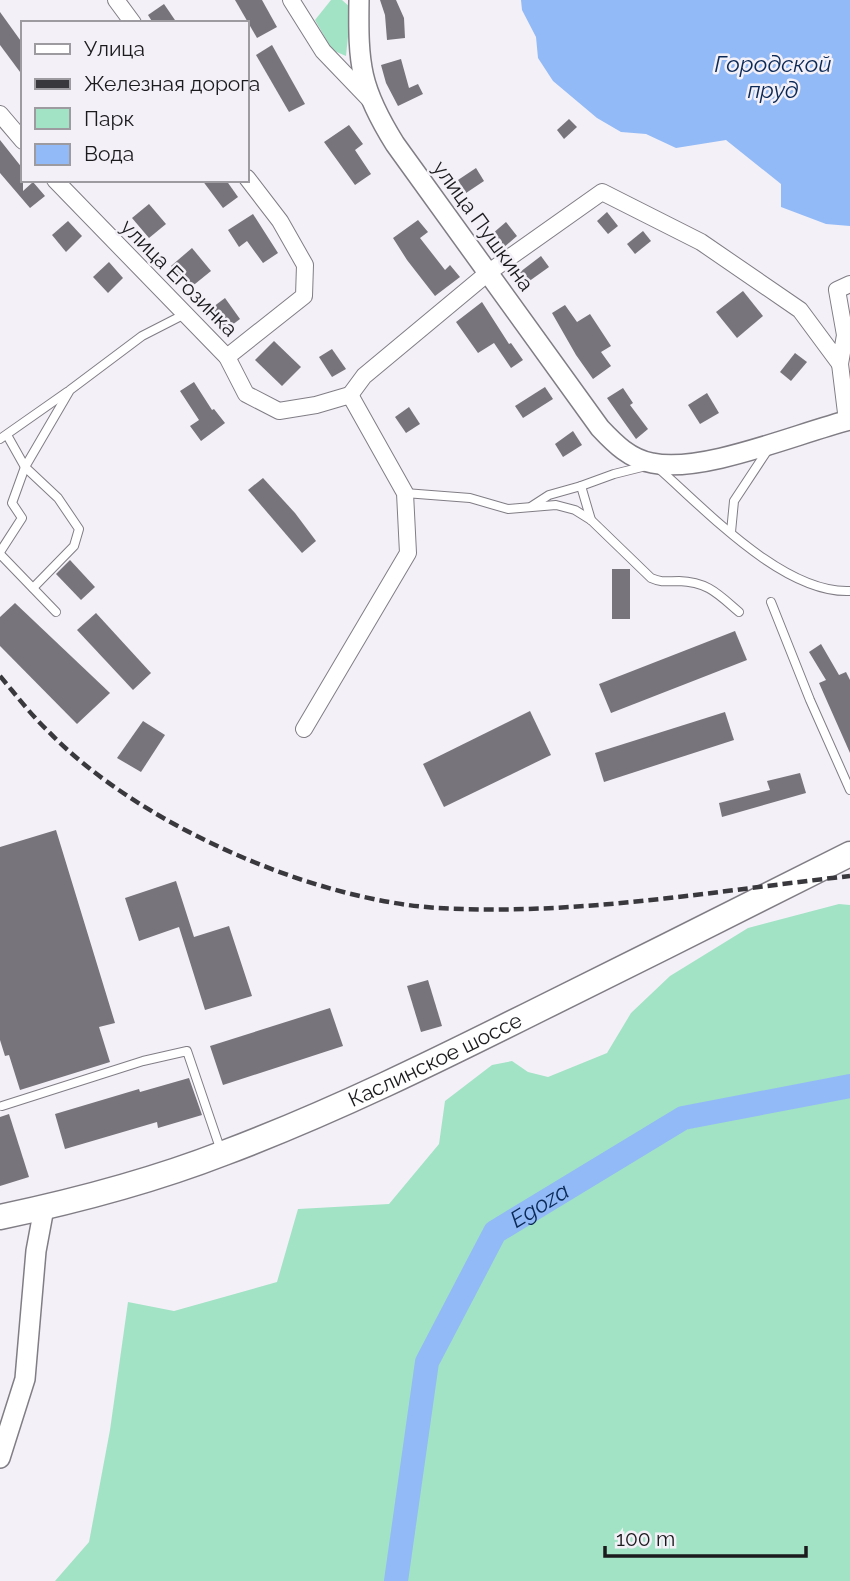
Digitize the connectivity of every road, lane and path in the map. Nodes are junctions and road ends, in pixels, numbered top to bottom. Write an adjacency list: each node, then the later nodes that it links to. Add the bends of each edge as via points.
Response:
1 (116, 0): 4 (street)
2 (291, 0): 5 (street, улица Пушкина, via 323,51)
3 (359, 0): 5 (street, via 358,52)
4 (132, 21)
5 (370, 100): 10 (street, улица Пушкина, via 395,144)
6 (0, 114): 7 (street)
7 (21, 139)
8 (248, 179): 13 (street, via 280,221 305,265 304,296)
9 (57, 182): 12 (street, улица Егозинка)
10 (489, 272): 14 (street, via 602,191 701,242 800,310); 16 (street, via 364,376); 20 (street, улица Пушкина, via 600,428 633,457)
11 (850, 284): 14 (street, via 837,290 845,335)
12 (185, 314): 13 (street, улица Егозинка); 15 (lane, via 142,336)
13 (227, 357): 16 (street, улица Егозинка, via 246,394 279,411)
14 (840, 364): 17 (street)
15 (70, 390): 18 (lane); 21 (lane)
16 (350, 395): 23 (street)
17 (848, 421): 19 (street)
18 (3, 437): 21 (lane)
19 (772, 442): 20 (street, via 717,459); 26 (lane, via 734,501)
20 (654, 464): 22 (lane); 26 (lane)
21 (25, 467): 27 (lane, via 12,503 22,519); 28 (lane, via 58,498 79,529 74,546)
22 (581, 486): 24 (lane, via 549,495); 25 (lane)
23 (405, 493): 24 (lane, via 470,498 508,509); 33 (street, via 408,553)
24 (530, 507): 25 (lane, via 556,505)
25 (591, 520): 32 (lane, via 652,578 710,586)
26 (731, 532): 29 (lane, via 779,571 832,592)
27 (0, 553): 28 (lane)
28 (33, 588): 31 (lane)
29 (850, 591)
30 (771, 602): 34 (lane)
31 (56, 612)
32 (739, 612)
33 (304, 729)
34 (850, 790)
35 (850, 855): 37 (main road, Каслинское шоссе, via 436,1061)
36 (2, 1106): 37 (lane, via 187,1051)
37 (222, 1154): 38 (main road, Каслинское шоссе)
38 (44, 1208): 39 (main road, Каслинское шоссе); 40 (street, via 25,1379)
39 (0, 1217)
40 (0, 1458)

